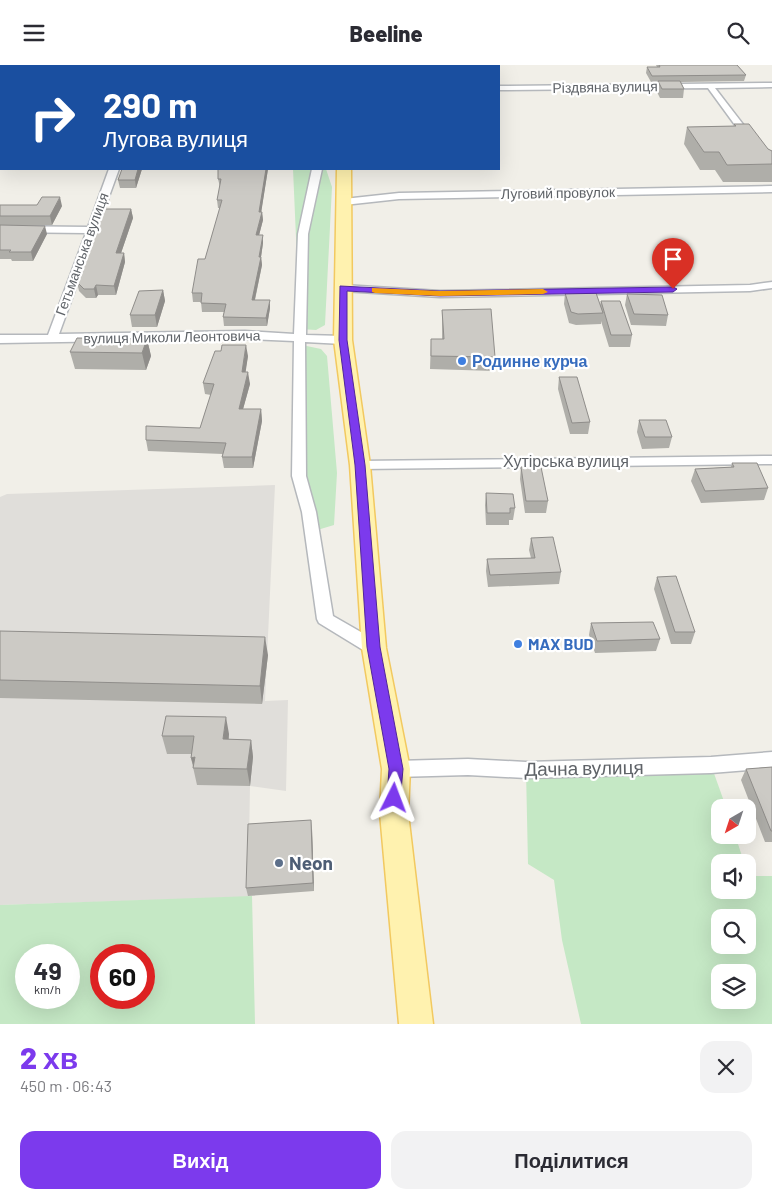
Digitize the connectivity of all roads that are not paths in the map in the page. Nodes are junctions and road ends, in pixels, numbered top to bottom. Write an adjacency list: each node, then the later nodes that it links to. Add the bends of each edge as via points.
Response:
1 (710, 85): 2 (street, Різдвяна вулиця); 3 (street, Різдвяна вулиця); 4 (street, via 768,164)
2 (772, 85)
3 (500, 88)
4 (772, 165)
5 (114, 170): 11 (street, Гетьманська вулиця)
6 (317, 170): 14 (street, via 303,234)
7 (344, 170): 9 (main road)
8 (772, 189): 9 (street, Луговий провулок, via 399,196)
9 (344, 202): 13 (main road)
10 (0, 229): 11 (street)
11 (90, 230): 16 (street, Гетьманська вулиця)
12 (772, 285): 13 (street, via 440,294)
13 (342, 288): 17 (main road)
14 (300, 337): 16 (street, вулиця Миколи Леонтовича); 17 (street, вулиця Миколи Леонтовича); 20 (street, via 299,476 309,512 325,619)
15 (0, 339): 16 (street, вулиця Миколи Леонтовича)
16 (52, 339)
17 (343, 340): 19 (main road)
18 (772, 460): 19 (street, Хутірська вулиця)
19 (360, 465): 20 (main road)
20 (374, 647): 22 (main road)
21 (772, 760): 22 (street, Дачна вулиця, via 711,765 526,770 468,767)
22 (396, 769): 23 (main road, via 394,813)
23 (416, 1024)

